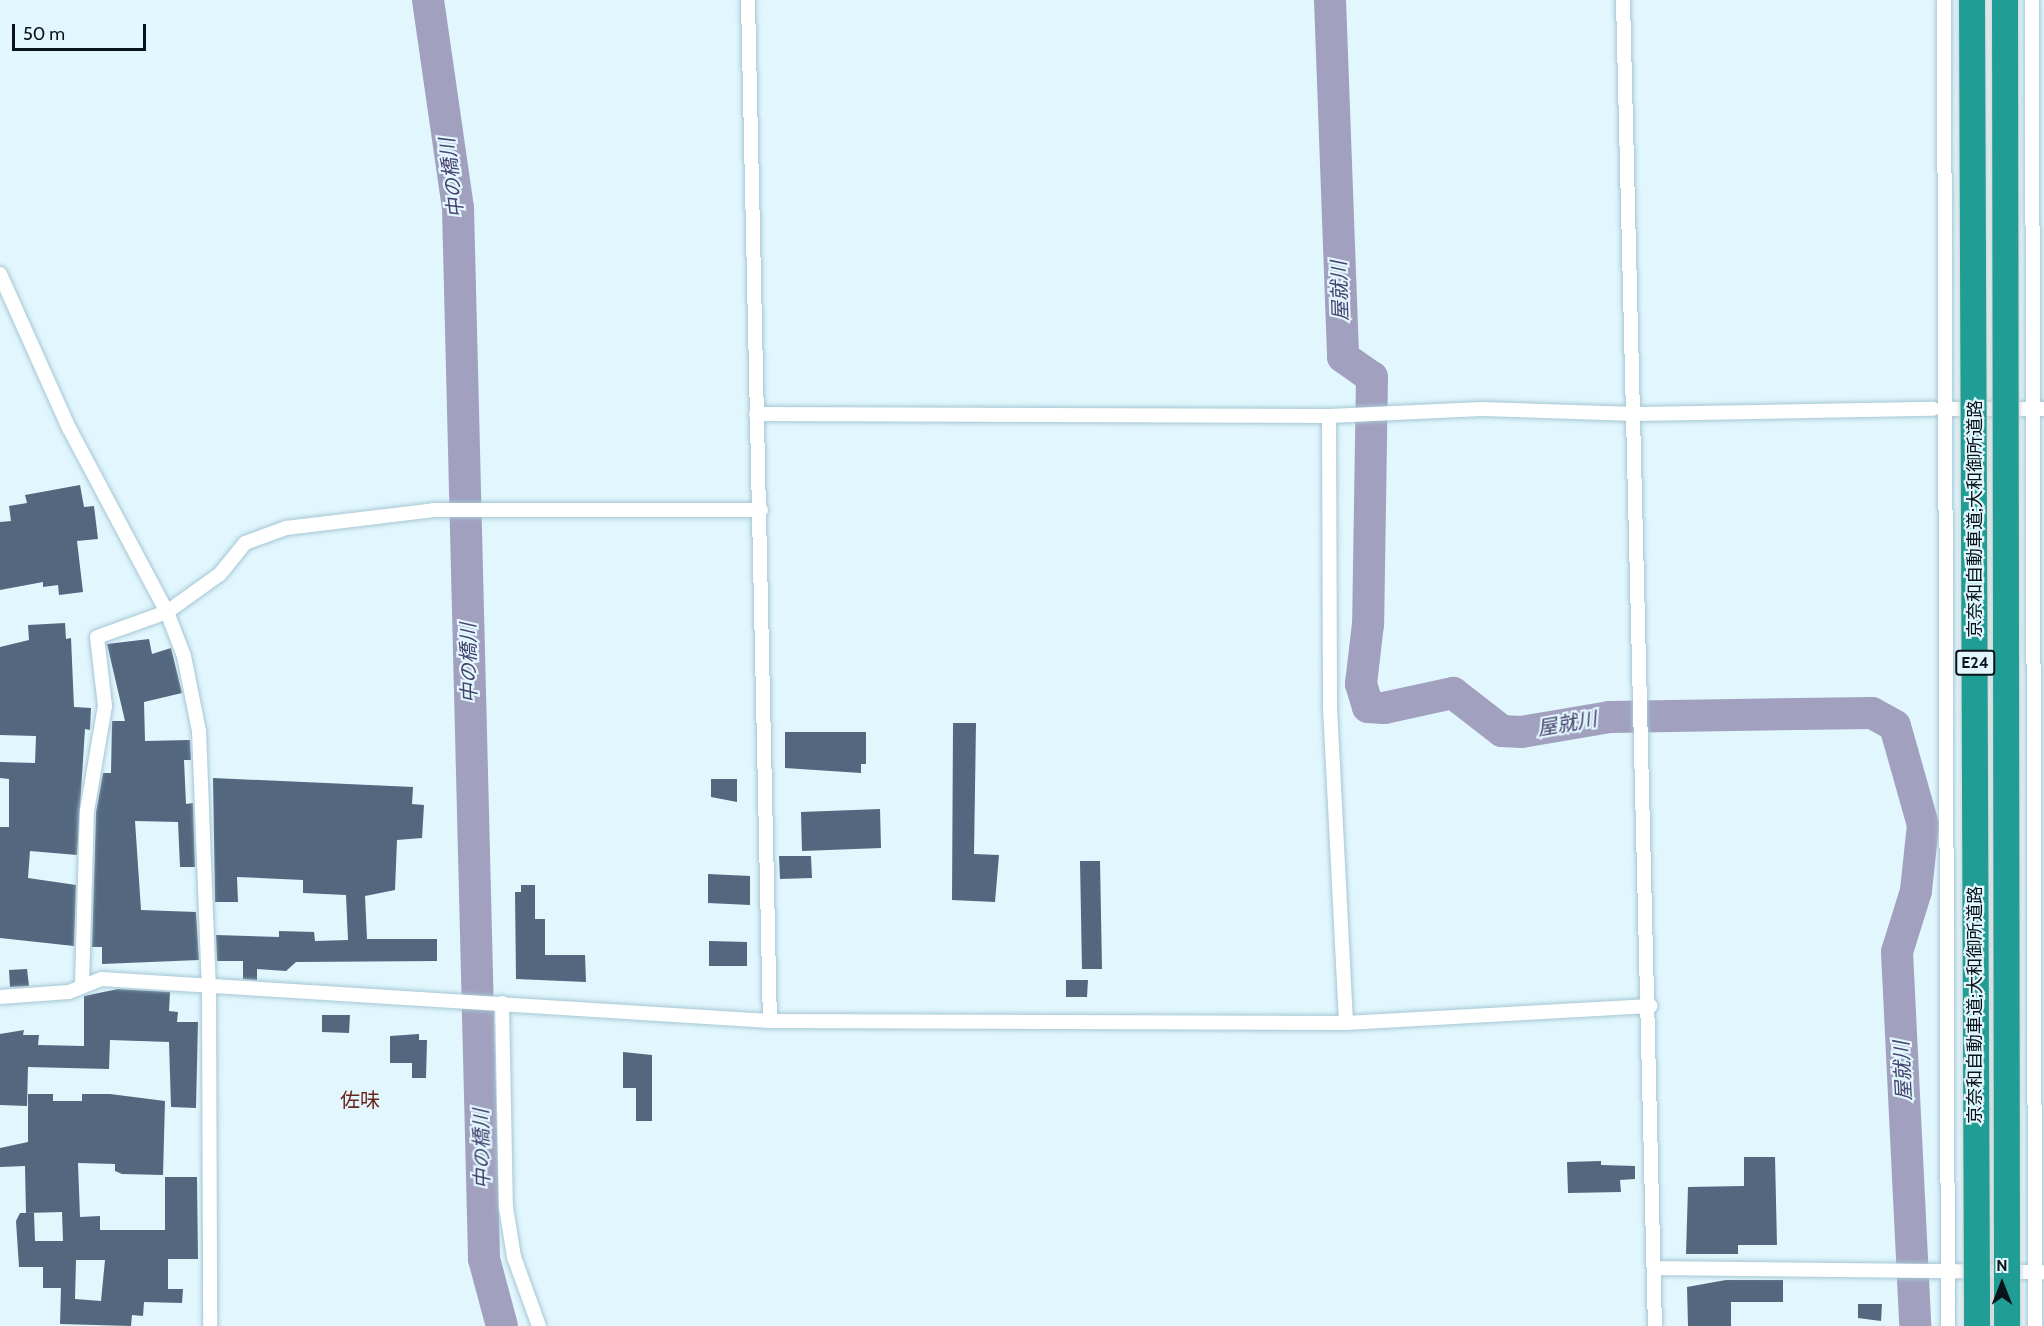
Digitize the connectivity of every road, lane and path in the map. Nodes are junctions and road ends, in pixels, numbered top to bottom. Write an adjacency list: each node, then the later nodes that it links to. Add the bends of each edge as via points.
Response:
1 (748, 0): 10 (street)
2 (1623, 0): 11 (street)
3 (1944, 0): 8 (street)
4 (1972, 0): 29 (highway, 京奈和自動車道;大和御所道路 / E24, bridge)
5 (2005, 0): 30 (highway, 京奈和自動車道;大和御所道路 / E24, bridge)
6 (2032, 0): 9 (street)
7 (0, 274): 14 (street, via 69,428)
8 (1940, 409): 9 (street); 11 (street); 23 (street)
9 (2038, 409): 24 (street)
10 (756, 414): 12 (street); 13 (street)
11 (1636, 414): 12 (street, via 1357,411); 19 (street)
12 (1329, 417): 21 (street, via 1330,707)
13 (761, 510): 14 (street, via 434,510 286,528 245,543 220,574); 20 (street)
14 (166, 612): 15 (street, via 97,637 105,706 87,812); 16 (street, via 184,656 199,731)
15 (82, 985): 16 (street, via 102,980); 17 (street, via 69,992)
16 (209, 989): 18 (street); 25 (street)
17 (0, 997)
18 (502, 1003): 20 (street); 26 (street, via 506,1207 514,1257)
19 (1651, 1006): 21 (street); 22 (street)
20 (770, 1021): 21 (street)
21 (1346, 1023)
22 (1655, 1268): 23 (street); 27 (street)
23 (1948, 1271): 24 (street); 28 (street)
24 (2039, 1272): 31 (street)
25 (210, 1326)
26 (539, 1326)
27 (1655, 1326)
28 (1948, 1326)
29 (1977, 1326)
30 (2007, 1326)
31 (2035, 1326)

